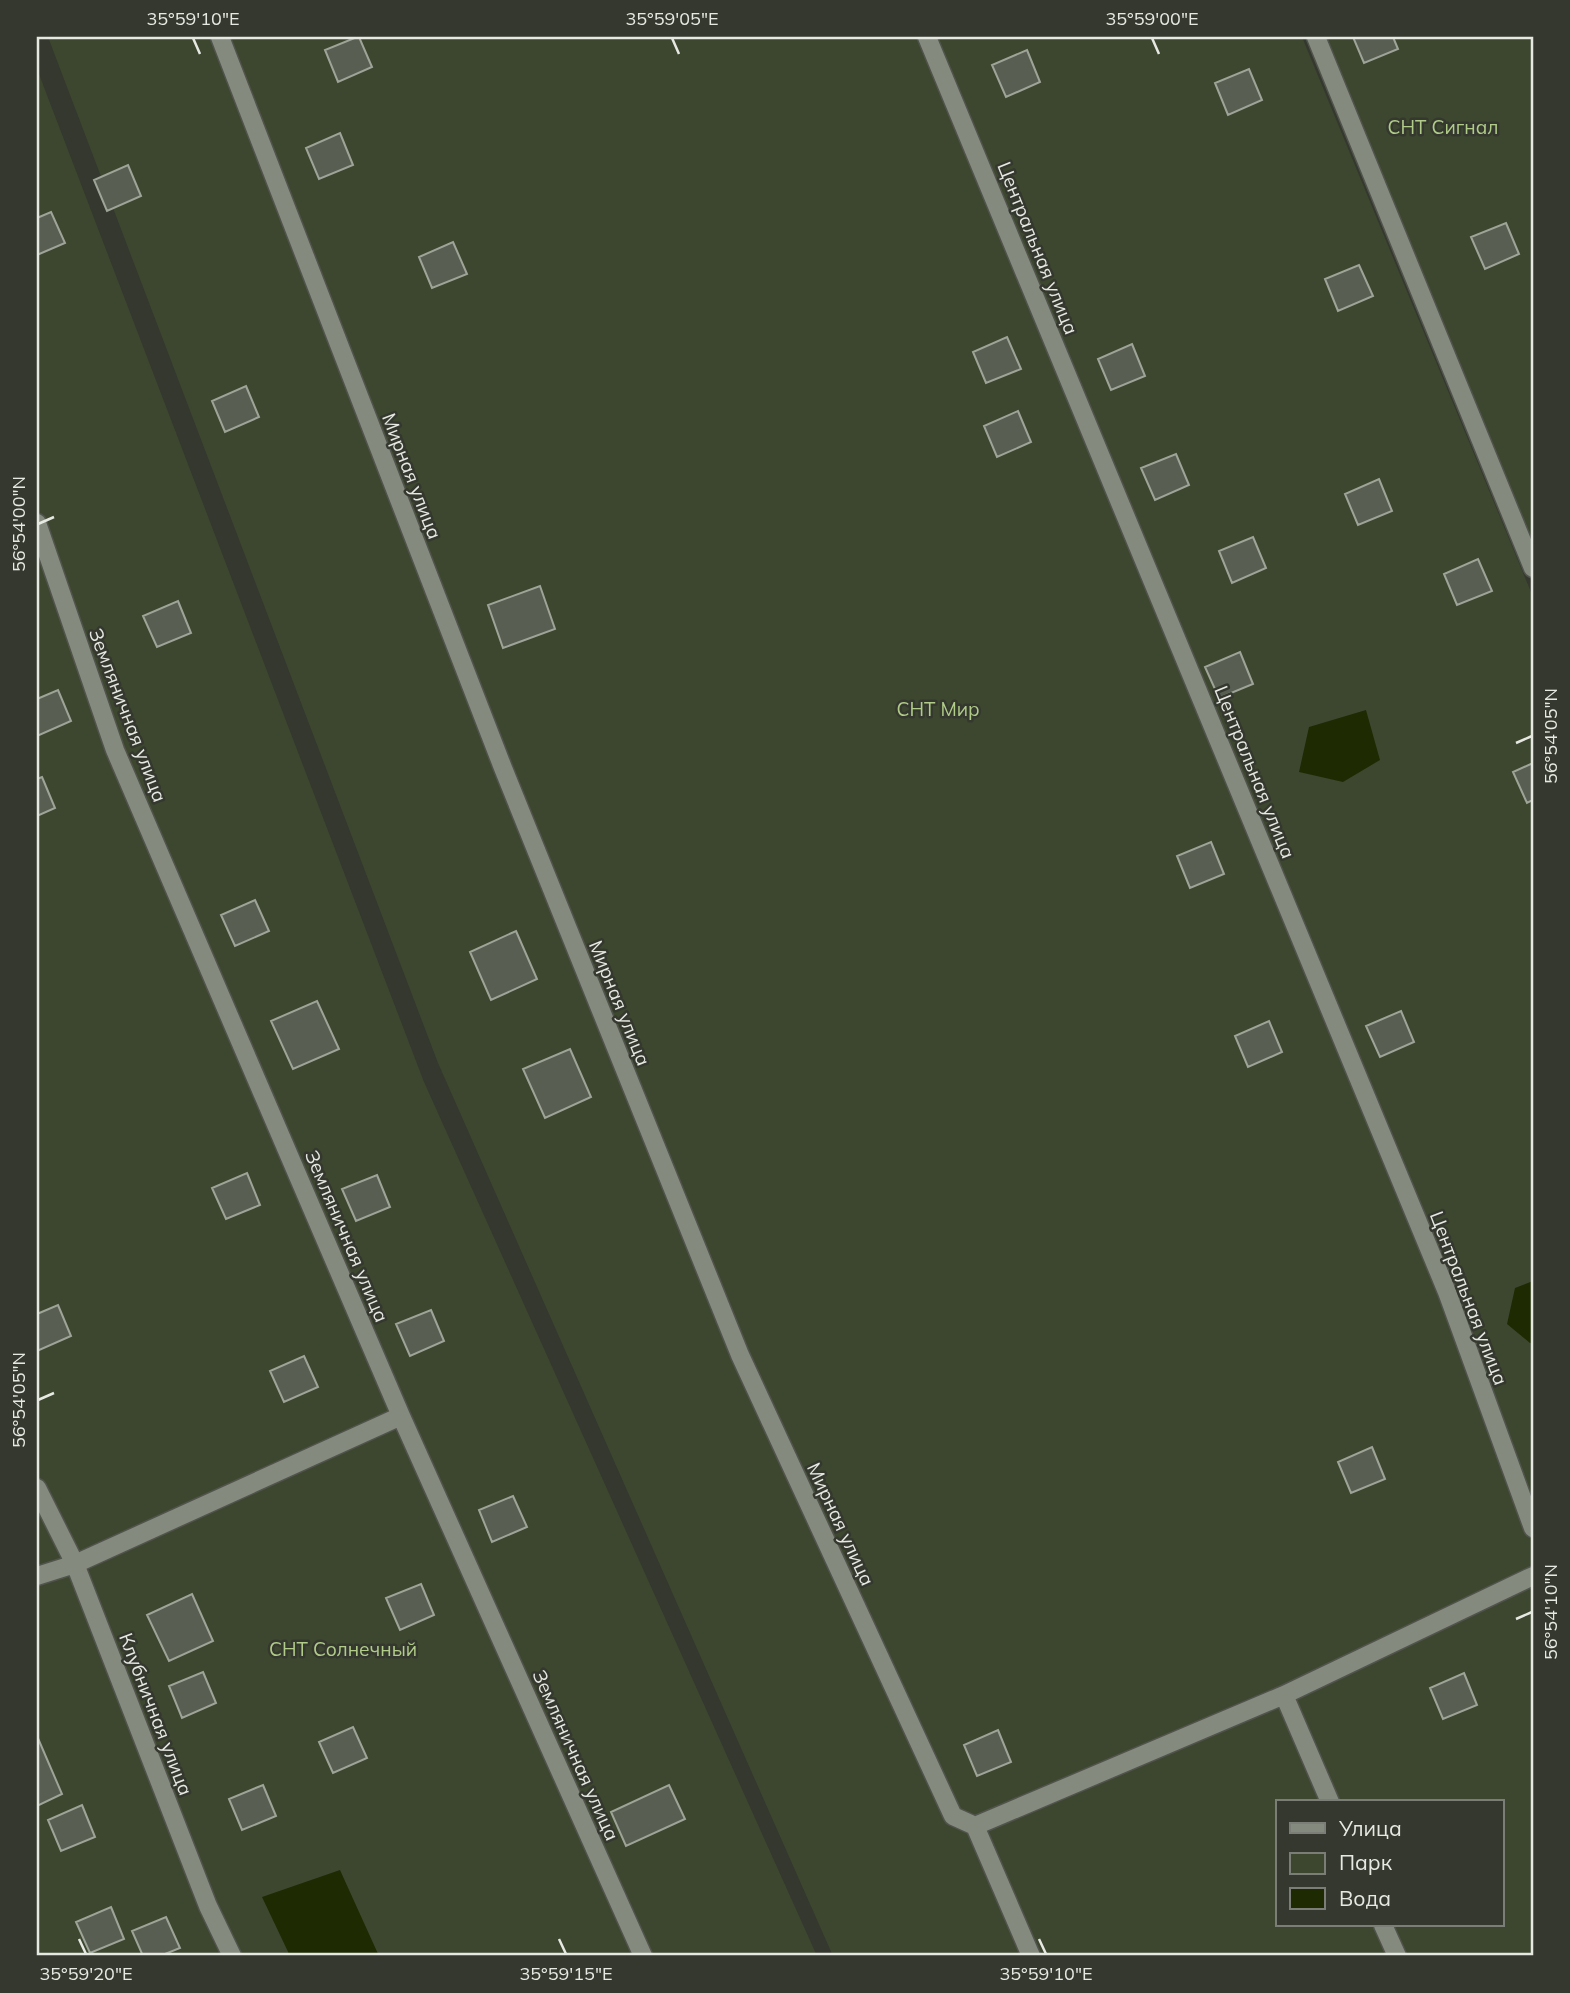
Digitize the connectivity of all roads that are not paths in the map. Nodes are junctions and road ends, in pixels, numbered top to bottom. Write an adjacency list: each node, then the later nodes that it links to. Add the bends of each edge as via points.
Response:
1 (220, 37): 14 (street, Мирная улица, via 503,768 740,1355 953,1816)
2 (927, 37): 8 (street, Центральная улица, via 1447,1292)
3 (1315, 37): 5 (street)
4 (37, 523): 6 (street, Земляничная улица, via 115,750)
5 (1533, 568)
6 (401, 1416): 9 (street); 17 (street, Земляничная улица)
7 (38, 1498): 9 (street, Клубничная улица)
8 (1533, 1528)
9 (75, 1564): 10 (street); 16 (street, Клубничная улица, via 208,1906)
10 (37, 1576)
11 (1533, 1576): 12 (street)
12 (1284, 1695): 13 (street); 14 (street)
13 (1329, 1800)
14 (975, 1826): 18 (street, Мирная улица)
15 (1383, 1926): 19 (street)
16 (232, 1956)
17 (643, 1956)
18 (1031, 1956)
19 (1396, 1956)

